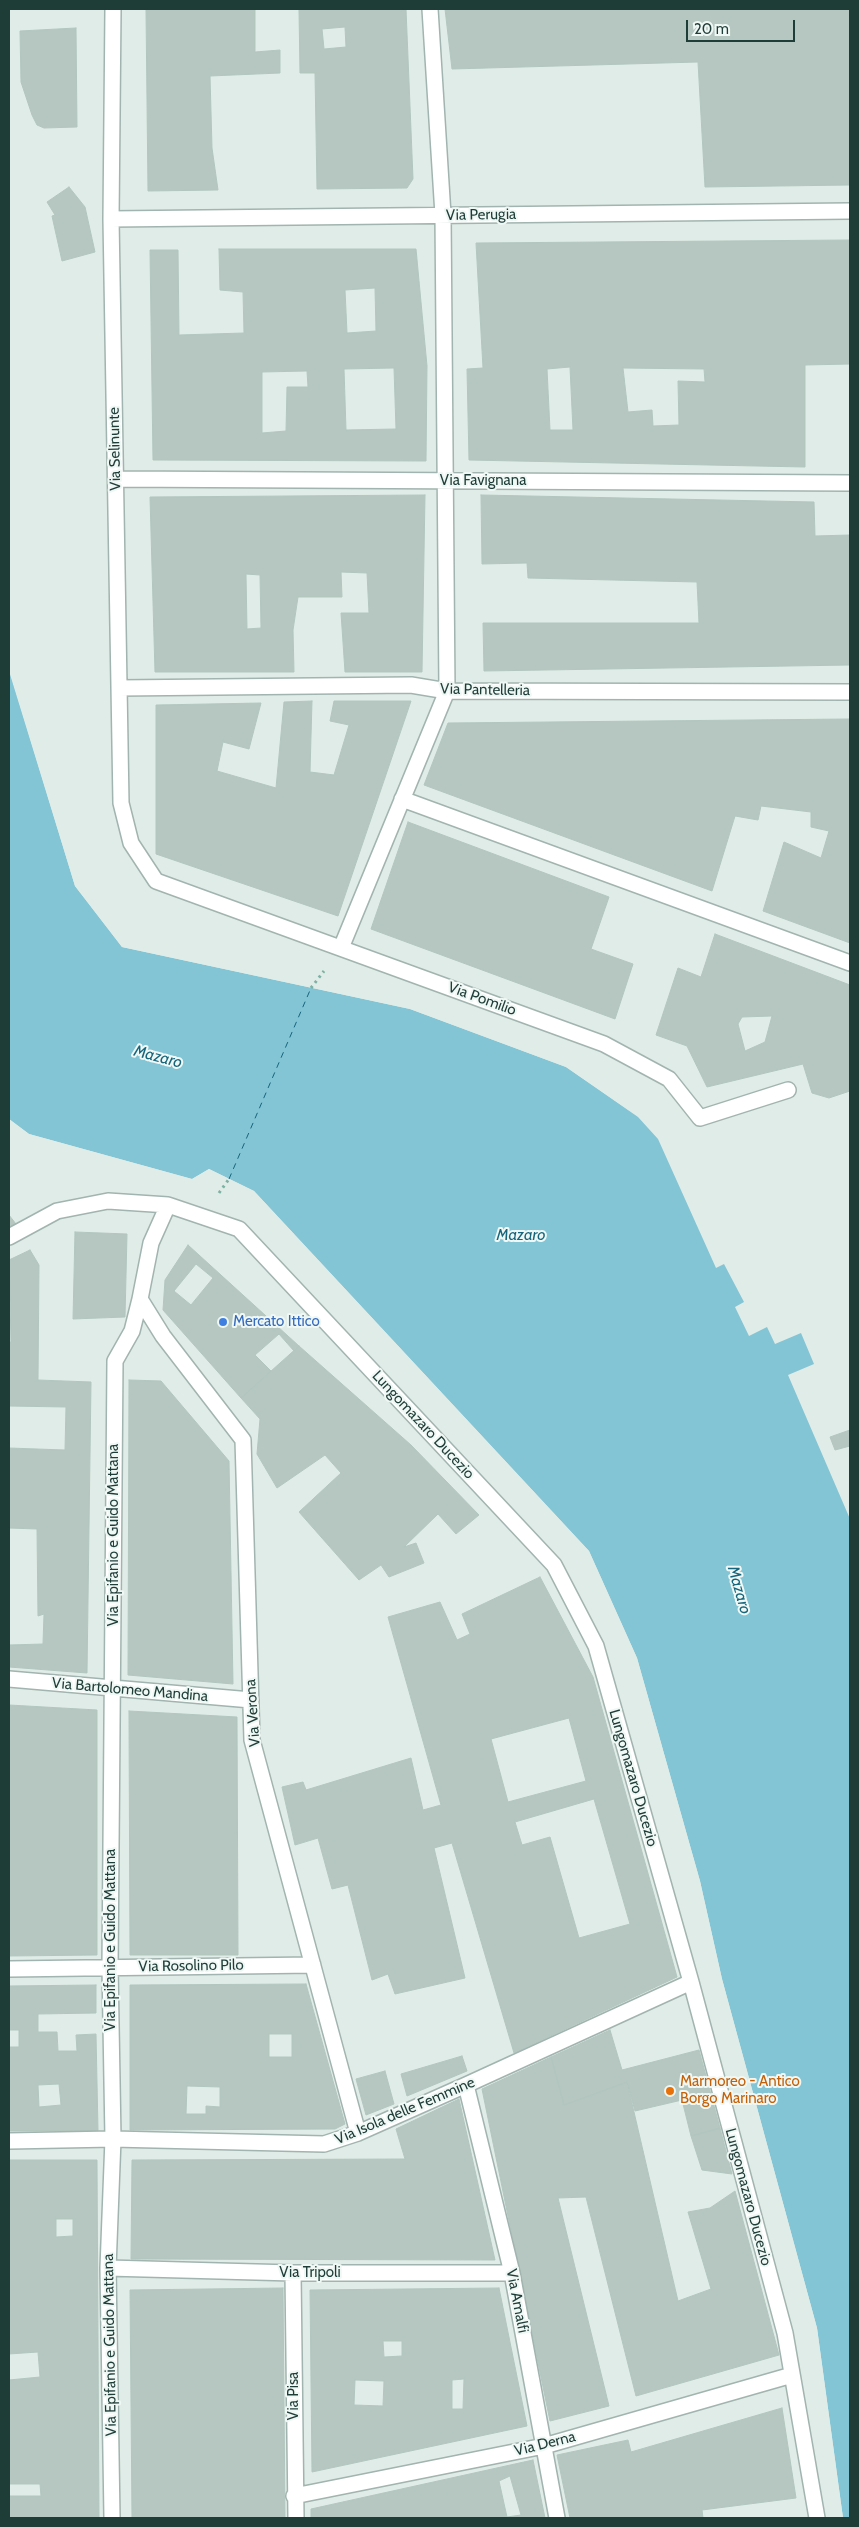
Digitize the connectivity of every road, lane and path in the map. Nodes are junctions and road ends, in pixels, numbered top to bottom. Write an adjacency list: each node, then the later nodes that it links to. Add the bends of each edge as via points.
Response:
1 (113, 9): 5 (street, Via Selinunte)
2 (430, 9): 4 (street)
3 (850, 211): 4 (street, Via Perugia)
4 (443, 215): 5 (street, Via Perugia); 7 (street)
5 (111, 219): 6 (street, Via Selinunte)
6 (116, 479): 7 (street, Via Favignana); 9 (street, Via Selinunte)
7 (445, 481): 8 (street, Via Favignana); 10 (street)
8 (850, 483)
9 (119, 688): 10 (street, Via Pantelleria, via 411,685); 13 (street, Via Selinunte, via 121,804 131,843)
10 (447, 691): 11 (street, Via Pantelleria); 12 (street)
11 (850, 692)
12 (402, 799): 14 (street); 15 (street)
13 (156, 881): 14 (street, Via Pomilio)
14 (341, 948): 16 (street, Via Pomilio, via 604,1044 669,1078 700,1118)
15 (850, 963)
16 (788, 1090)
17 (168, 1204): 18 (street, Lungomazaro Ducezio, via 108,1201 57,1211); 19 (street, via 151,1242); 26 (street, Lungomazaro Ducezio, via 239,1230 554,1565 596,1646)
18 (9, 1237)
19 (140, 1299): 21 (street, Via Epifanio e Guido Mattana, via 132,1331 115,1361); 22 (street, Via Verona, via 163,1336 243,1440)
20 (9, 1679): 21 (street, Via Bartolomeo Mandina)
21 (112, 1688): 22 (street, Via Bartolomeo Mandina); 24 (street, Via Epifanio e Guido Mattana)
22 (251, 1700): 23 (street, Via Verona, via 252,1740)
23 (313, 1965): 24 (street, Via Rosolino Pilo); 28 (street, Via Verona)
24 (110, 1967): 25 (street, Via Rosolino Pilo); 29 (street, Via Epifanio e Guido Mattana)
25 (9, 1969)
26 (690, 1982): 27 (street, Via Isola delle Femmine); 34 (street, Lungomazaro Ducezio, via 785,2333)
27 (466, 2085): 28 (street, Via Isola delle Femmine); 33 (street, Via Amalfi)
28 (358, 2133): 29 (street, Via Isola delle Femmine, via 324,2144)
29 (113, 2139): 30 (street, Via Isola delle Femmine); 31 (street, Via Epifanio e Guido Mattana)
30 (9, 2141)
31 (108, 2268): 32 (street, Via Tripoli); 37 (street, Via Epifanio e Guido Mattana)
32 (293, 2273): 33 (street, Via Tripoli); 36 (street, Via Pisa)
33 (512, 2273): 35 (street, Via Amalfi)
34 (792, 2375): 35 (street, Via Derna); 40 (street, Lungomazaro Ducezio)
35 (544, 2446): 36 (street, Via Derna); 39 (street, Via Amalfi)
36 (294, 2496): 38 (street, Via Pisa)
37 (112, 2518)
38 (296, 2518)
39 (557, 2518)
40 (818, 2518)

